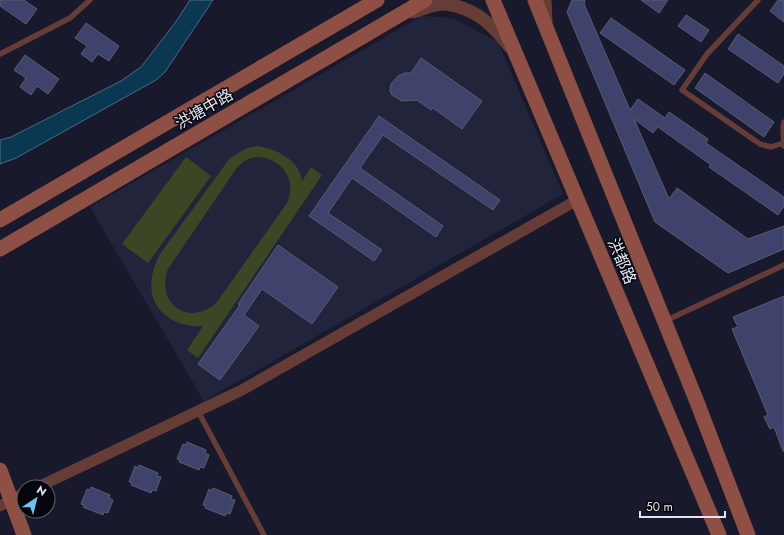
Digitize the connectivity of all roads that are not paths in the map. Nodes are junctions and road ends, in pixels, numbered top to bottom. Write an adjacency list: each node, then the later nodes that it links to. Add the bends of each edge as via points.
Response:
1 (90, 0): 10 (lane, via 70,18)
2 (377, 0): 15 (main road, 洪塘中路)
3 (425, 0): 8 (main road, 洪塘中路)
4 (492, 0): 11 (main road, 洪都路)
5 (535, 0): 9 (main road, 洪都路)
6 (545, 0): 9 (street)
7 (758, 0): 13 (lane, via 707,54 682,90 760,144 771,147)
8 (394, 18): 11 (street, via 429,6 445,4 463,9 489,22); 16 (main road, 洪塘中路)
9 (546, 27): 18 (main road, 洪都路)
10 (0, 54)
11 (515, 54): 14 (main road, 洪都路)
12 (784, 122): 13 (lane)
13 (783, 145)
14 (577, 200): 19 (street, via 242,390); 25 (main road, 洪都路)
15 (0, 220)
16 (0, 249)
17 (784, 265): 18 (lane)
18 (664, 321): 26 (main road, 洪都路)
19 (198, 411): 21 (street); 24 (lane)
20 (0, 470): 22 (main road)
21 (55, 479)
22 (12, 500): 23 (main road)
23 (24, 535)
24 (264, 535)
25 (719, 535)
26 (748, 535)

